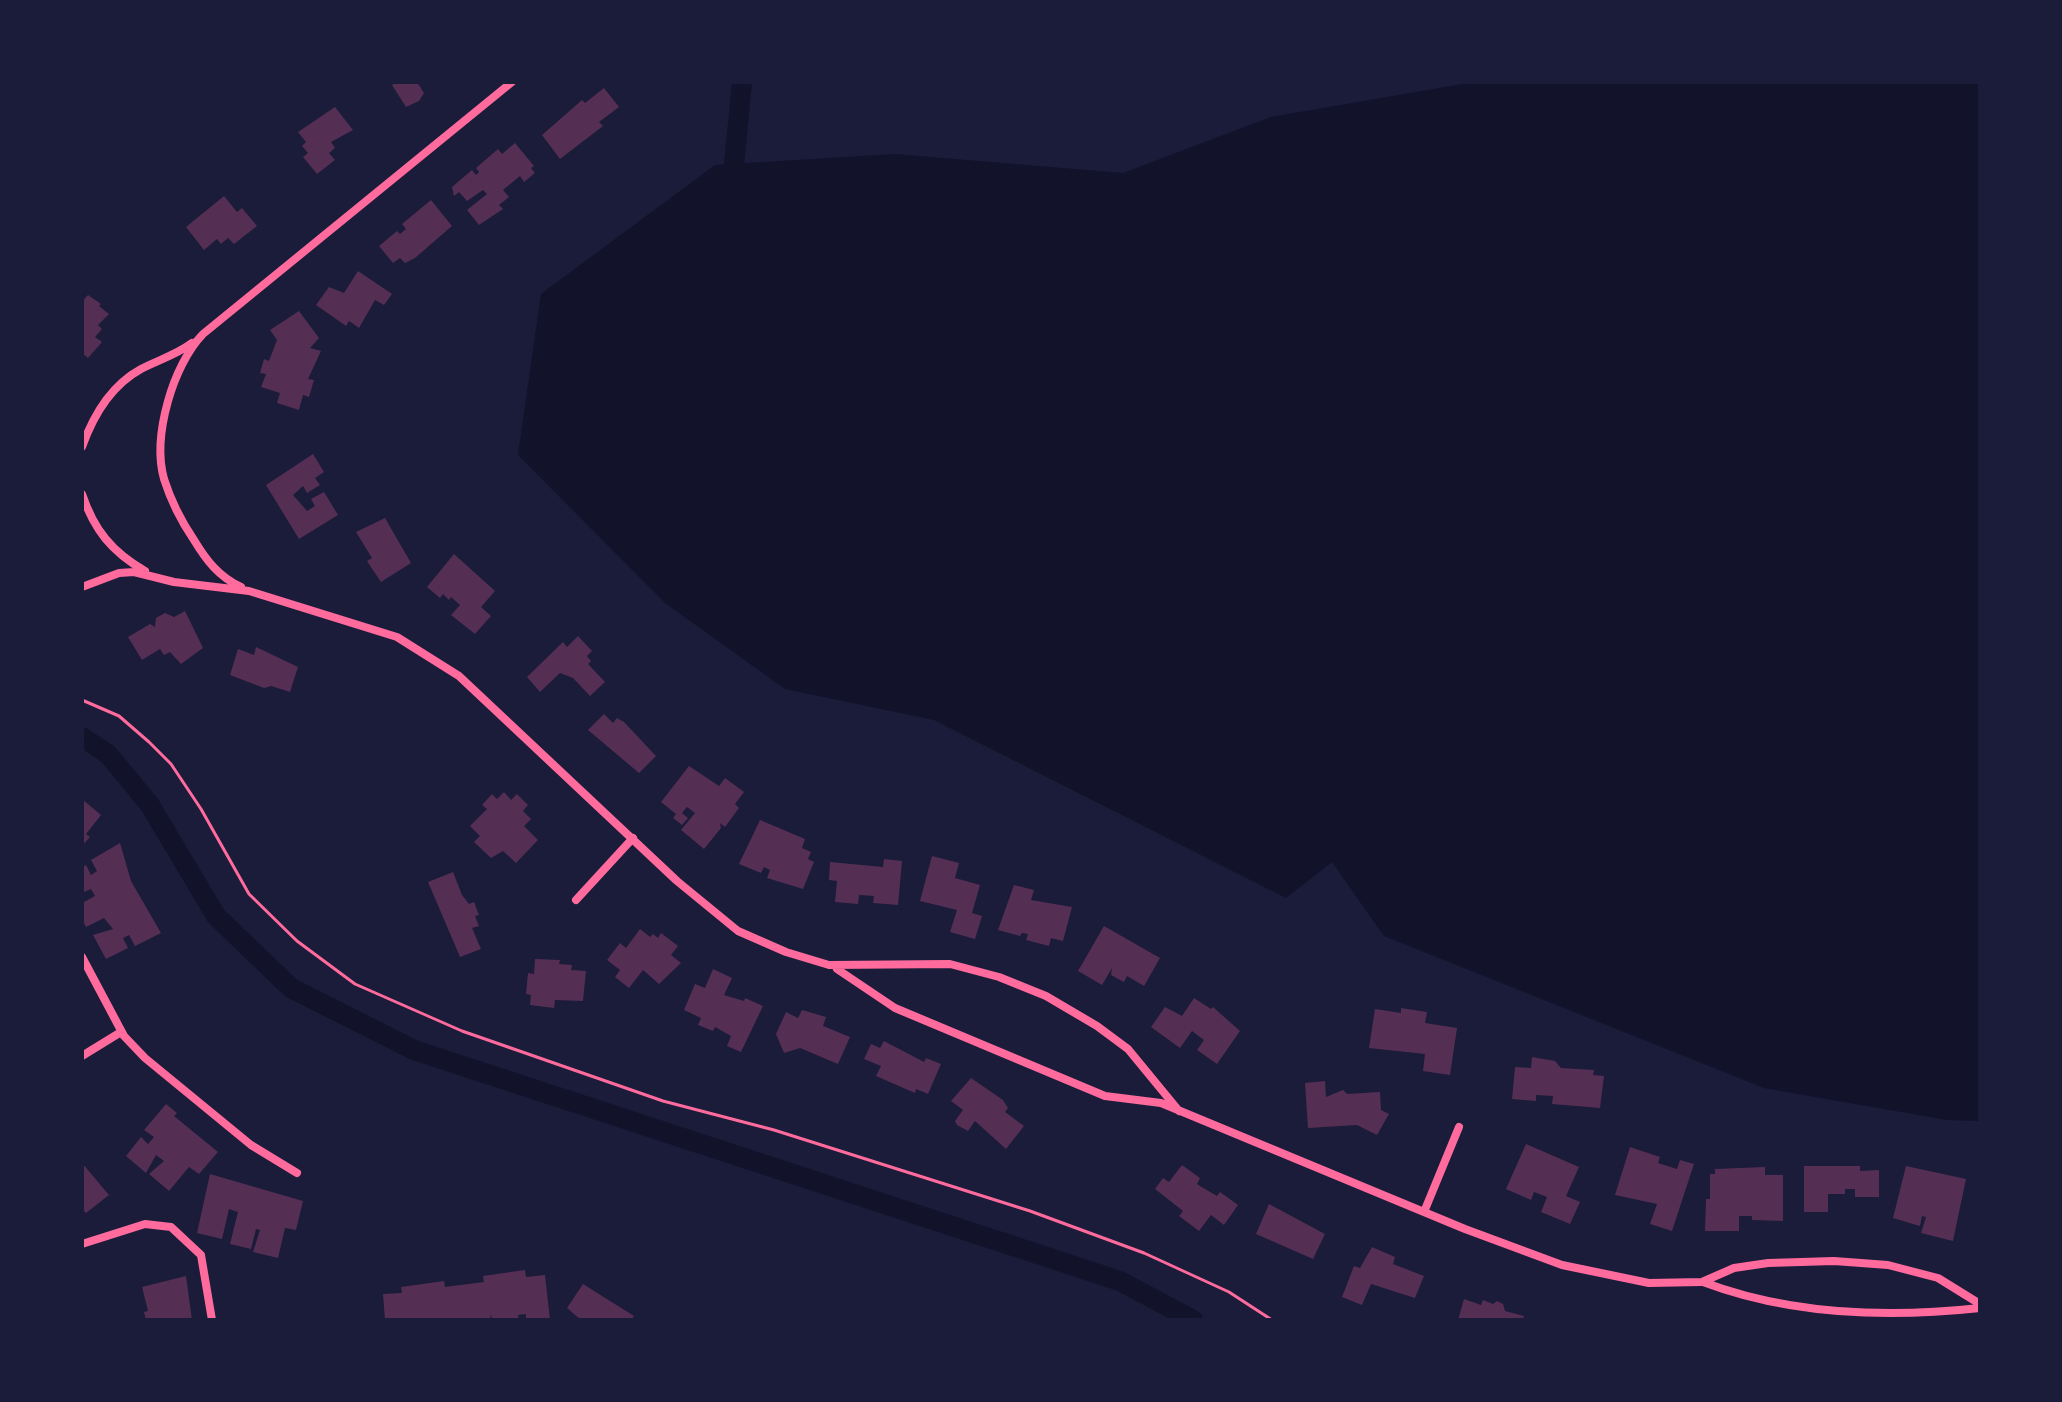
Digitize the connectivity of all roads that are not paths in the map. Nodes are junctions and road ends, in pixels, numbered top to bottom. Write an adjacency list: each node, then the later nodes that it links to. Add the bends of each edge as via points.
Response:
1 (512, 82): 2 (street)
2 (199, 338): 3 (street, via 143,368 108,397 91,421); 7 (street, via 170,388 161,448 163,476 178,515 205,557 221,575)
3 (82, 447)
4 (82, 494): 5 (street, via 90,519 116,554)
5 (153, 576): 6 (street, via 119,573); 7 (street)
6 (82, 587)
7 (249, 591): 8 (street, via 397,637 459,676)
8 (633, 838): 9 (street); 11 (street, via 738,931)
9 (576, 900)
10 (82, 957): 12 (street)
11 (829, 965): 14 (street, via 895,1008 1105,1096 1142,1098); 14 (street, via 950,964 1046,996 1128,1049)
12 (121, 1032): 13 (street); 16 (street, via 251,1145)
13 (82, 1056)
14 (1179, 1111): 17 (street)
15 (1459, 1127): 17 (street)
16 (297, 1173)
17 (1424, 1212): 19 (street, via 1562,1265 1649,1283)
18 (82, 1244): 21 (street, via 145,1224 171,1227 201,1255)
19 (1702, 1282): 20 (street, via 1735,1294 1874,1315); 20 (street, via 1734,1268 1768,1263 1888,1265 1938,1278)
20 (1980, 1306)
21 (212, 1320)

